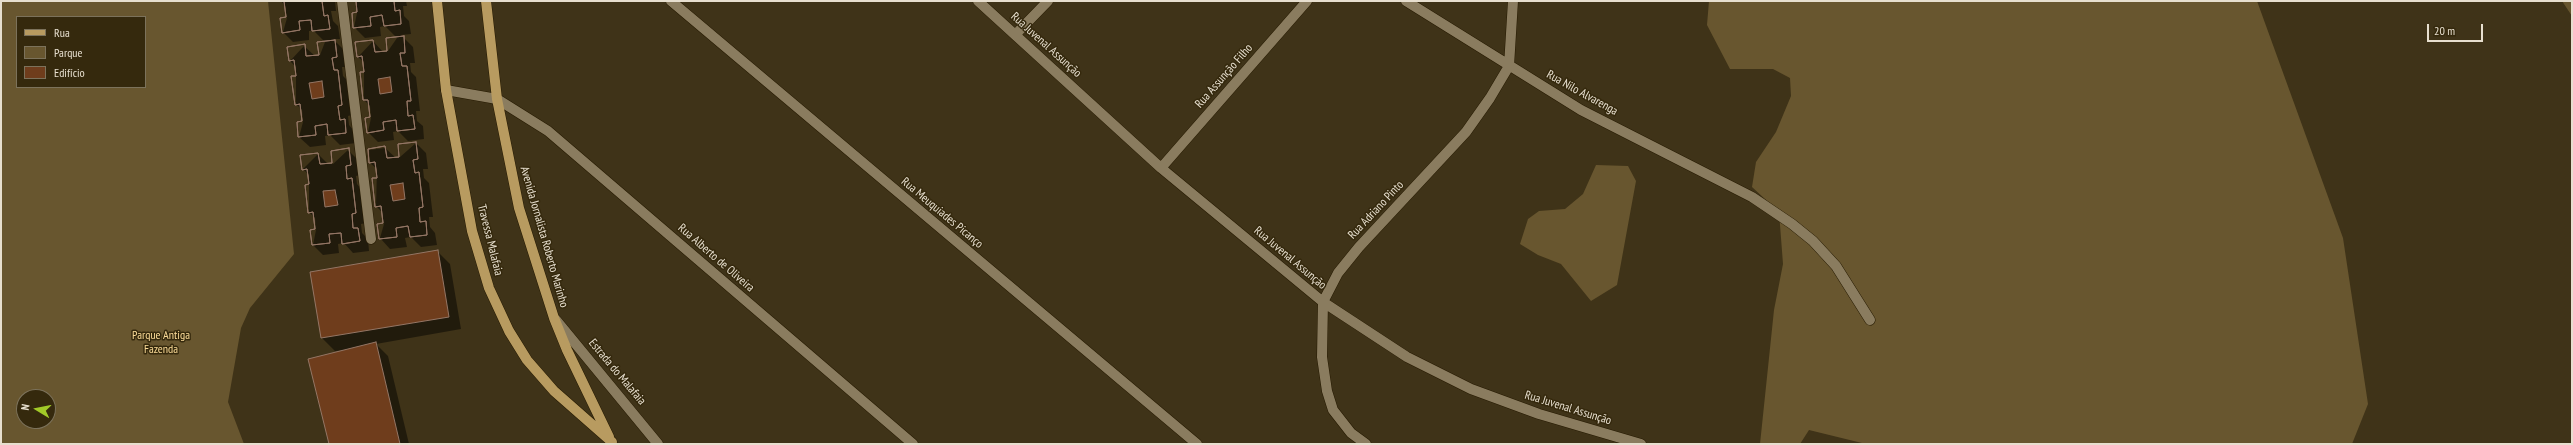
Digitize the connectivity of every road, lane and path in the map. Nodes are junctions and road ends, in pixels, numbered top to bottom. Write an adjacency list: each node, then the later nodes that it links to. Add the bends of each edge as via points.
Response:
1 (342, 1): 15 (street)
2 (437, 1): 12 (main road, Travessa Malafaia)
3 (486, 1): 13 (main road, Avenida Jornalista Roberto Marinho)
4 (671, 1): 22 (street, Rua Meuquiades Picanço)
5 (978, 1): 10 (street, Rua Juvenal Assunção)
6 (1048, 1): 10 (street)
7 (1307, 1): 14 (street, Rua Assunção Filho)
8 (1406, 1): 11 (street, Rua Nilo Alvarenga)
9 (1513, 1): 11 (street, Rua Adriano Pinto)
10 (1015, 35): 14 (street, Rua Juvenal Assunção)
11 (1509, 66): 16 (street, Rua Adriano Pinto, via 1466,132 1359,246 1338,273); 18 (street, Rua Nilo Alvarenga, via 1581,110 1752,197 1813,241 1836,266)
12 (446, 90): 13 (street); 19 (main road, Travessa Malafaia, via 472,231 489,288 509,331 527,360 554,391)
13 (497, 99): 17 (main road, Avenida Jornalista Roberto Marinho, via 520,208); 21 (street, Rua Alberto de Oliveira, via 548,131)
14 (1161, 168): 16 (street, Rua Juvenal Assunção)
15 (371, 239)
16 (1323, 302): 23 (street, Rua Adriano Pinto, via 1322,356 1327,391 1333,410 1351,433); 24 (street, Rua Juvenal Assunção, via 1407,357 1471,389 1539,414)
17 (554, 318): 19 (main road, Avenida Jornalista Roberto Marinho); 20 (street, Estrada do Malafaia)
18 (1870, 320)
19 (612, 443)
20 (658, 444)
21 (913, 444)
22 (1197, 444)
23 (1366, 444)
24 (1641, 444)

